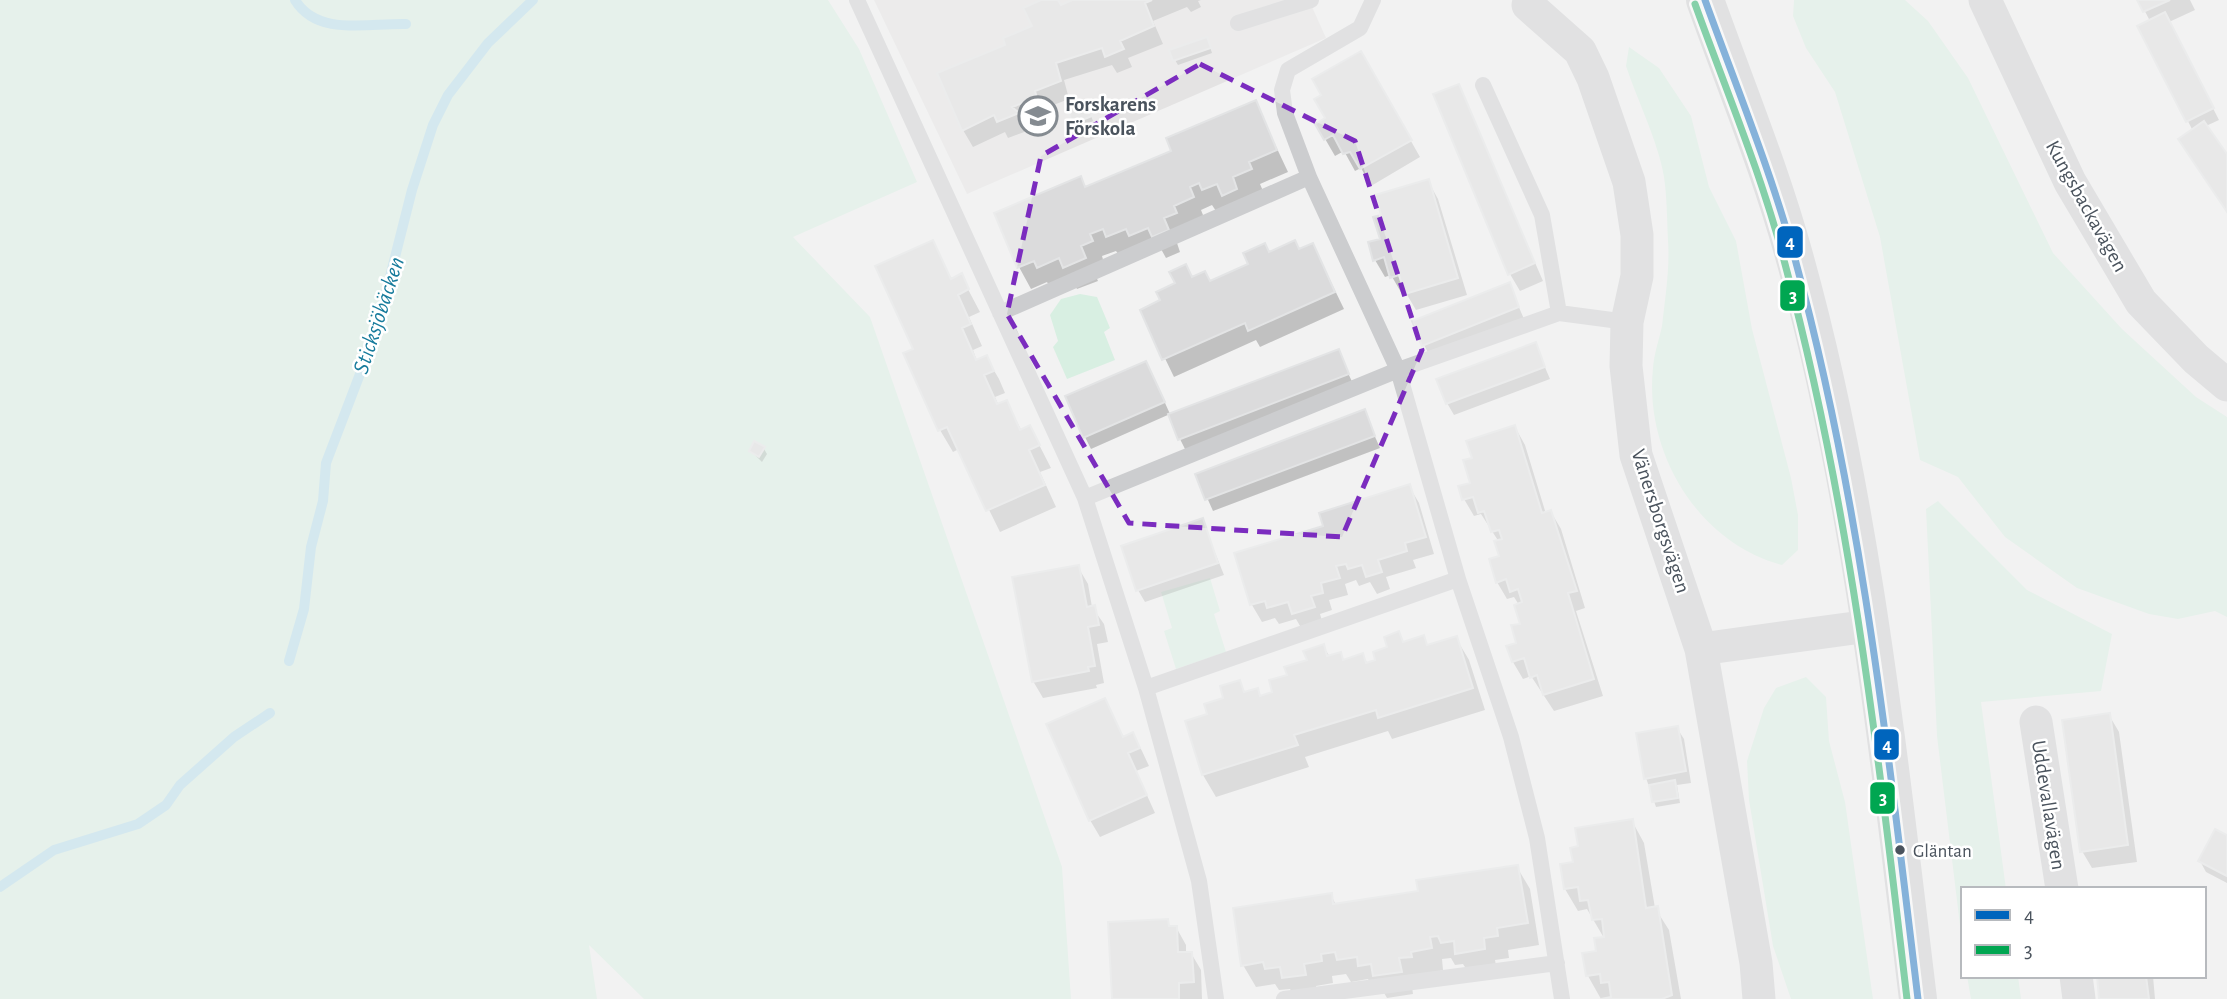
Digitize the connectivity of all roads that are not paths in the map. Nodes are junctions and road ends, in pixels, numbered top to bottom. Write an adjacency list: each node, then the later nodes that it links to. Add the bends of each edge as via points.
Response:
1 (857, 0): 10 (lane)
2 (1311, 0): 7 (lane)
3 (1373, 0): 9 (lane, via 1360,28 1288,70 1282,90 1285,113)
4 (1706, 0): 17 (street, via 1766,158 1796,261 1847,496)
5 (1984, 0): 14 (street, Kungsbackavägen, via 2070,182 2141,302)
6 (1521, 3): 12 (street, Vänersborgsvägen, via 1580,51 1629,182 1637,276)
7 (1238, 23)
8 (1483, 85): 11 (lane, via 1542,215)
9 (1309, 177): 10 (lane); 13 (lane)
10 (1000, 313): 15 (lane)
11 (1559, 313): 12 (lane); 13 (lane)
12 (1627, 322): 18 (street, Vänersborgsvägen, via 1626,366 1636,455)
13 (1398, 370): 15 (lane); 16 (lane)
14 (2227, 385)
15 (1085, 498): 19 (lane)
16 (1458, 579): 19 (lane); 22 (lane, via 1511,737 1534,825)
17 (1869, 626): 18 (street); 28 (street)
18 (1702, 649): 27 (street, Vänersborgsvägen)
19 (1146, 688): 24 (lane, via 1199,881)
20 (2036, 722): 21 (street, Uddevallavägen)
21 (2062, 887)
22 (1557, 963): 25 (lane); 26 (lane)
23 (2076, 978): 29 (street)
24 (1216, 999)
25 (1284, 999)
26 (1562, 999)
27 (1759, 999)
28 (1918, 999)
29 (2079, 999)

